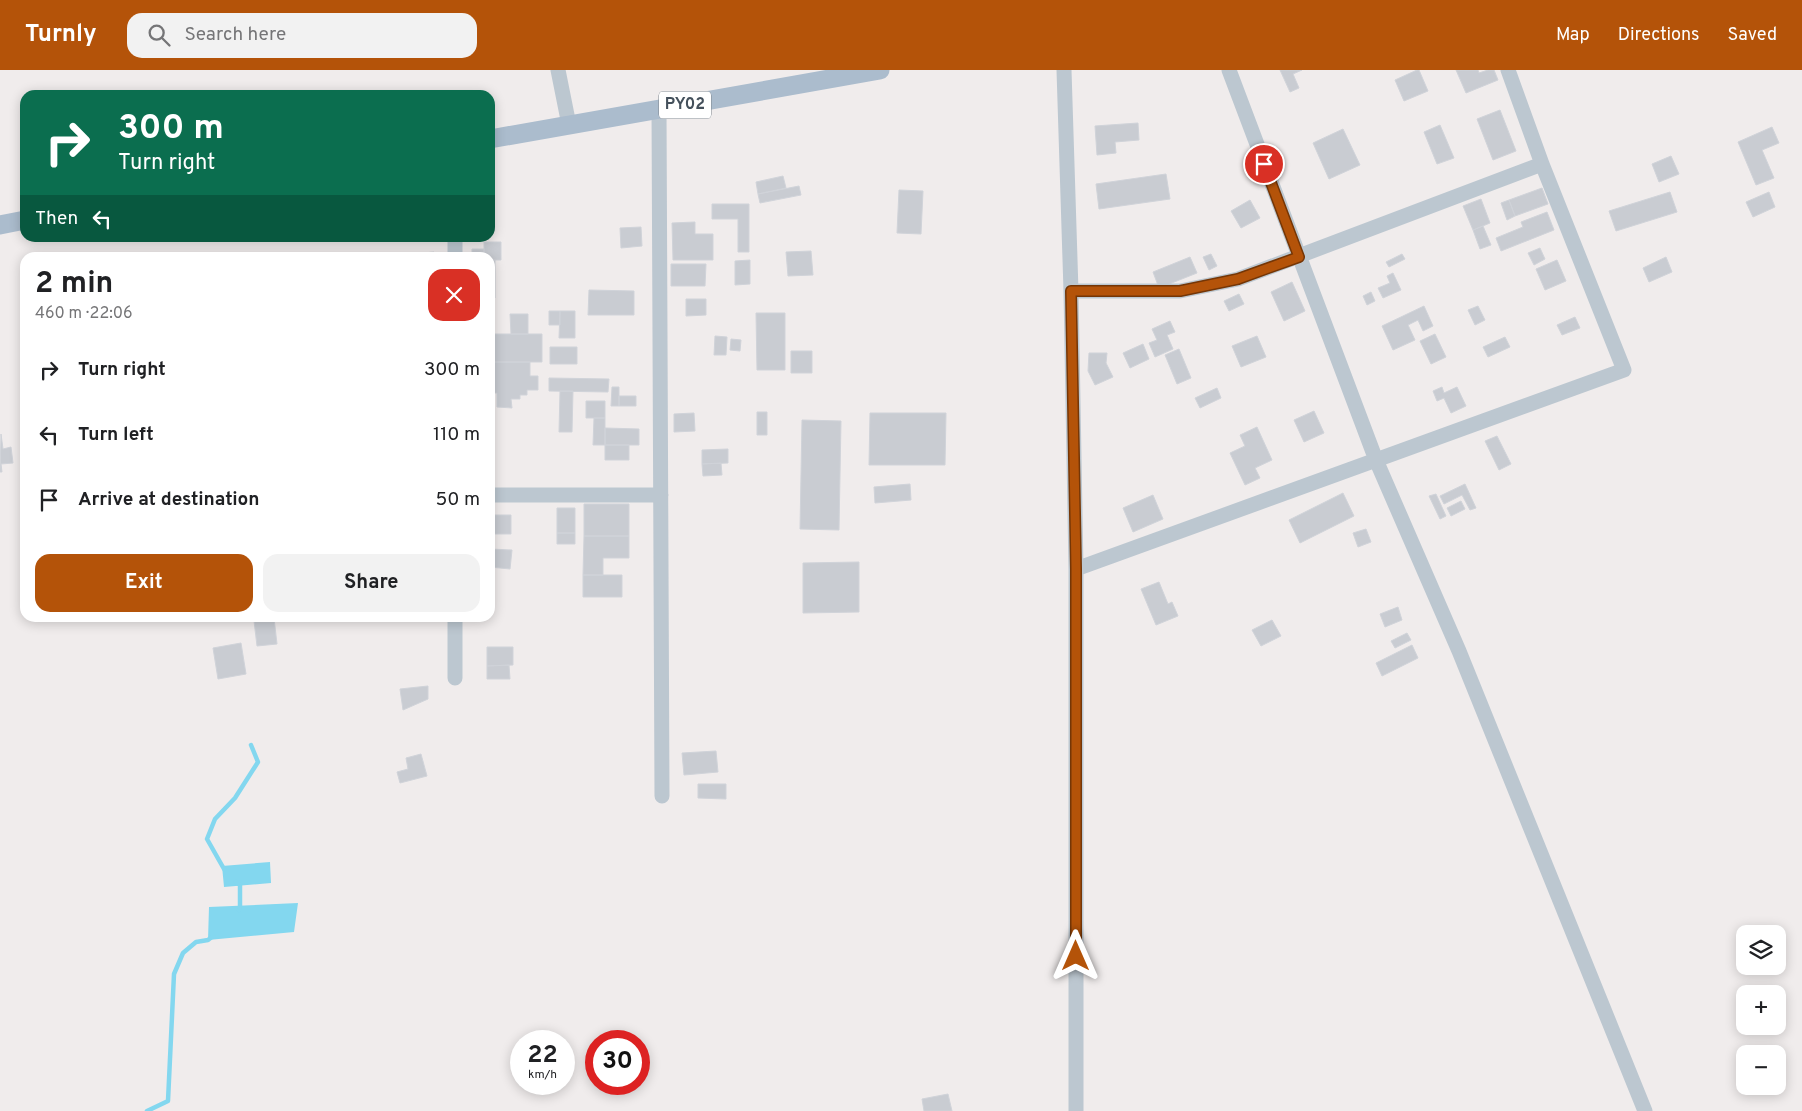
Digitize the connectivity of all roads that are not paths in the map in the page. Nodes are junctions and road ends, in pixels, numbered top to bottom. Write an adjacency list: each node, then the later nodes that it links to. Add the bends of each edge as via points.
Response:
1 (558, 70): 7 (street)
2 (880, 70): 6 (main road, PY02)
3 (1064, 70): 13 (street)
4 (1229, 70): 12 (street)
5 (1508, 70): 9 (street)
6 (659, 109): 7 (main road, PY02); 16 (street)
7 (569, 125): 8 (main road, PY02)
8 (495, 138)
9 (1542, 164): 12 (street); 14 (street, via 1624,370)
10 (20, 221): 11 (main road)
11 (0, 225)
12 (1299, 257): 13 (street, via 1238,279 1180,291); 14 (street)
13 (1071, 291): 17 (street)
14 (1376, 460): 17 (street); 22 (street, via 1459,651)
15 (495, 494): 16 (street)
16 (661, 494): 20 (street)
17 (1076, 569): 21 (street)
18 (455, 622): 19 (street)
19 (455, 678)
20 (662, 796)
21 (1076, 1111)
22 (1645, 1111)

